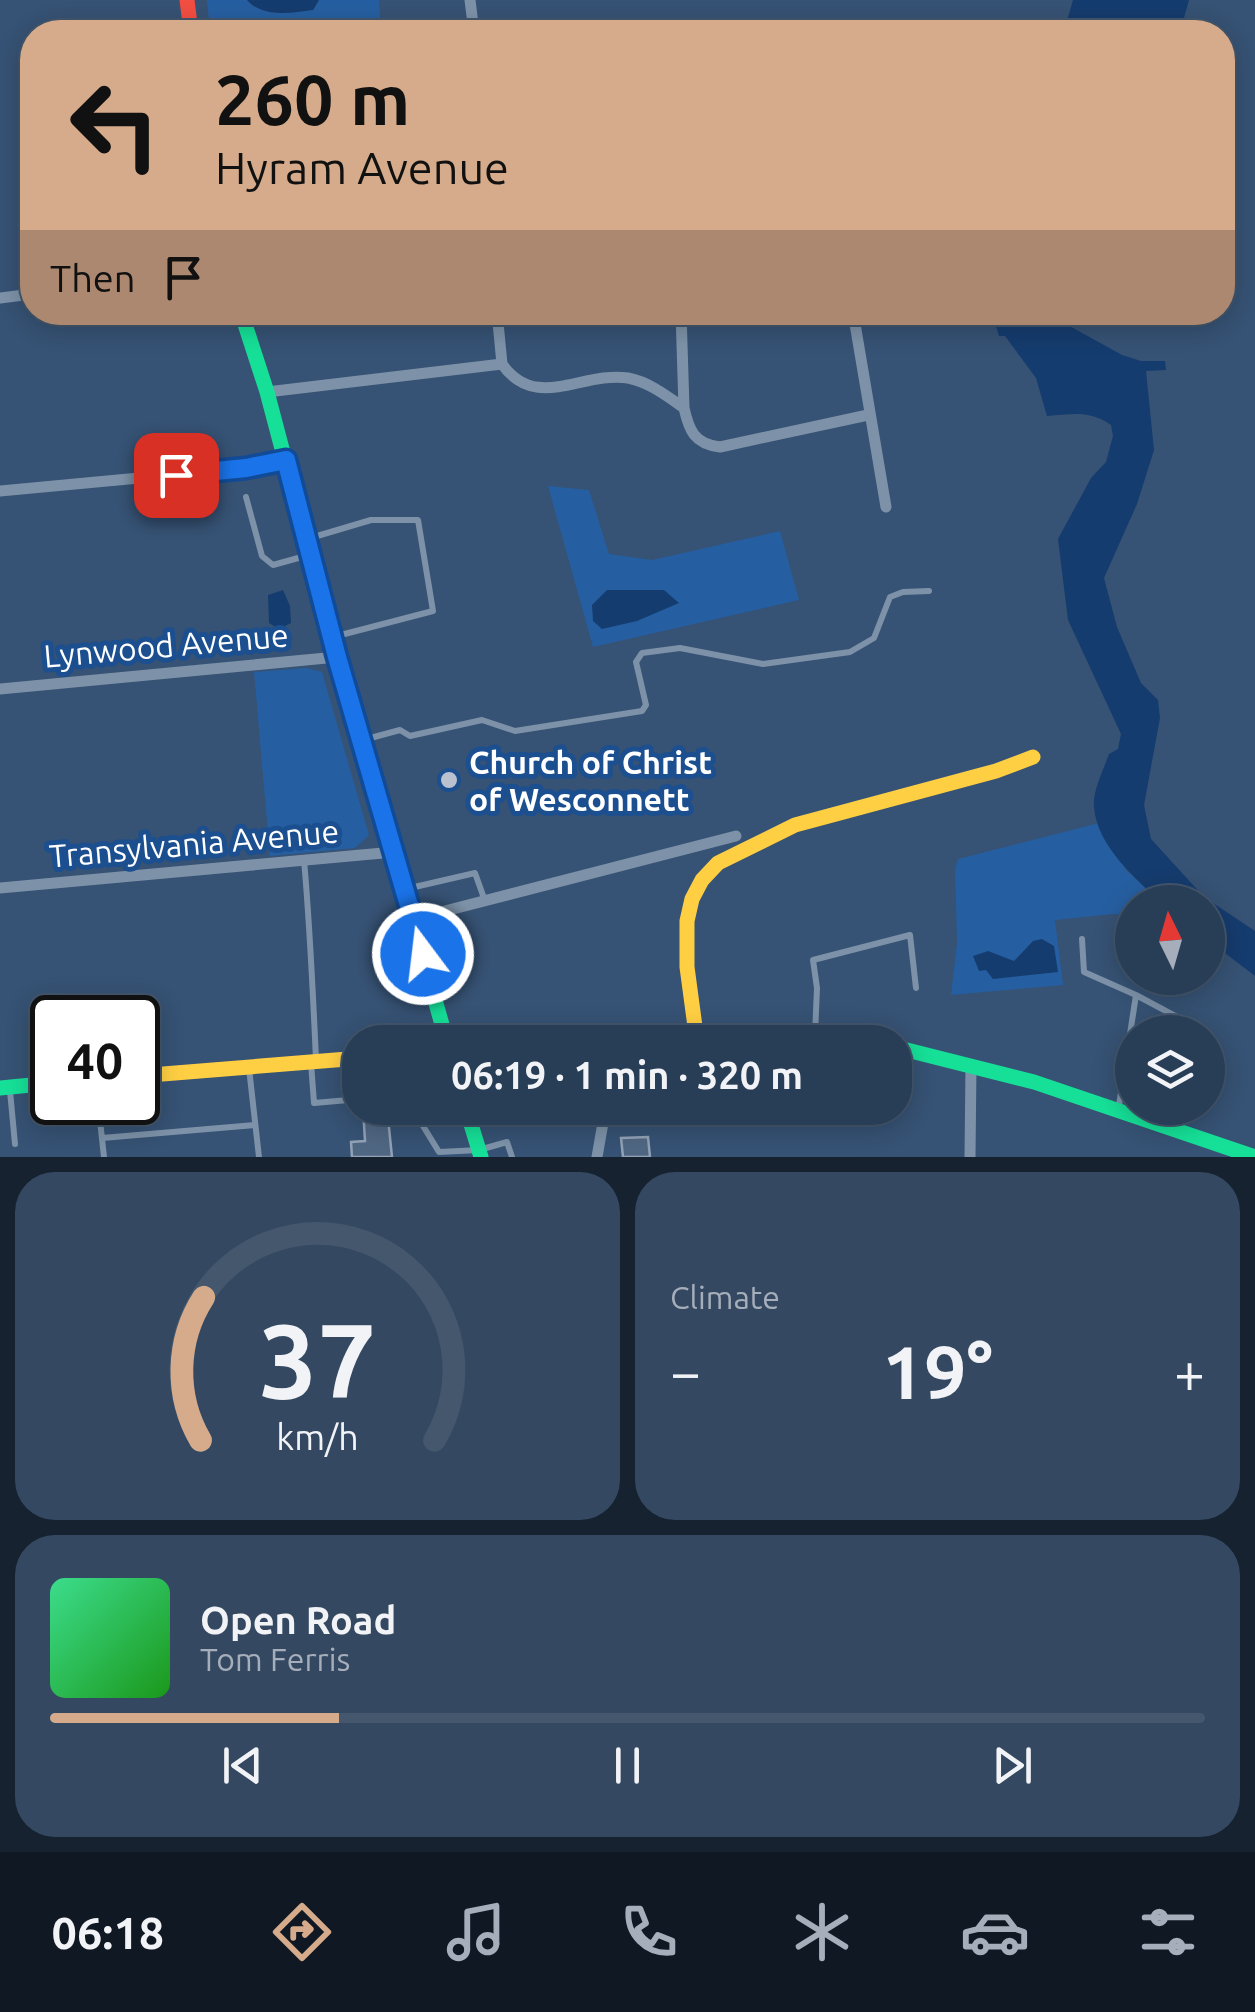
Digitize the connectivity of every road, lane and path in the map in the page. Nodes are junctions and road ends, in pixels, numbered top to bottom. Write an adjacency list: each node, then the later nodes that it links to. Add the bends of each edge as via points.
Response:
1 (245, 325): 6 (street)
2 (498, 325): 5 (street)
3 (681, 325): 7 (street)
4 (855, 325): 8 (street)
5 (502, 364): 6 (street); 7 (street, via 524,386 626,378)
6 (267, 392): 9 (street)
7 (684, 408): 8 (street, via 695,438 720,447)
8 (868, 415): 12 (street)
9 (286, 460): 10 (street); 13 (street)
10 (0, 491)
11 (246, 498): 13 (lane, via 262,556 273,565)
12 (886, 506)
13 (308, 547): 15 (street); 15 (lane, via 371,520 418,520 433,610)
14 (929, 591): 18 (lane, via 890,597 874,638 850,652 763,664 680,648 642,653 636,662 642,711 515,732 482,720)
15 (332, 637): 16 (street)
16 (337, 657): 17 (street, Lynwood Avenue); 18 (street)
17 (0, 689)
18 (361, 740): 21 (street)
19 (1032, 758): 33 (street, via 795,825 714,866 686,921 686,958)
20 (736, 836): 25 (street)
21 (394, 852): 22 (street, Transylvania Avenue); 24 (street)
22 (304, 860): 23 (street, Transylvania Avenue); 37 (lane)
23 (0, 888)
24 (405, 889): 25 (lane, via 476,873); 26 (street)
25 (485, 901): 26 (street)
26 (414, 920): 32 (street)
27 (1082, 939): 28 (lane, via 1084,972)
28 (1115, 985)
29 (916, 988): 34 (lane, via 910,935 812,960)
30 (1138, 995): 31 (lane)
31 (1173, 1015)
32 (442, 1025)
33 (701, 1025)
34 (815, 1025)
35 (912, 1052): 38 (street)
36 (342, 1060): 37 (street)
37 (313, 1062): 39 (street); 43 (lane, via 314,1103)
38 (971, 1065): 44 (street); 59 (street)
39 (248, 1067): 40 (street); 46 (lane)
40 (160, 1074)
41 (30, 1086): 42 (street)
42 (5, 1088): 52 (lane)
43 (342, 1101)
44 (1115, 1112)
45 (101, 1125): 51 (lane)
46 (255, 1125): 51 (lane); 56 (lane)
47 (423, 1125): 54 (lane, via 439,1152)
48 (469, 1125): 54 (street)
49 (603, 1125): 58 (street)
50 (1149, 1125): 53 (street)
51 (102, 1138): 55 (lane)
52 (15, 1144)
53 (1219, 1152): 60 (street)
54 (480, 1153): 57 (lane, via 507,1142)
55 (104, 1157)
56 (259, 1157)
57 (512, 1157)
58 (597, 1157)
59 (970, 1157)
60 (1255, 1157)

